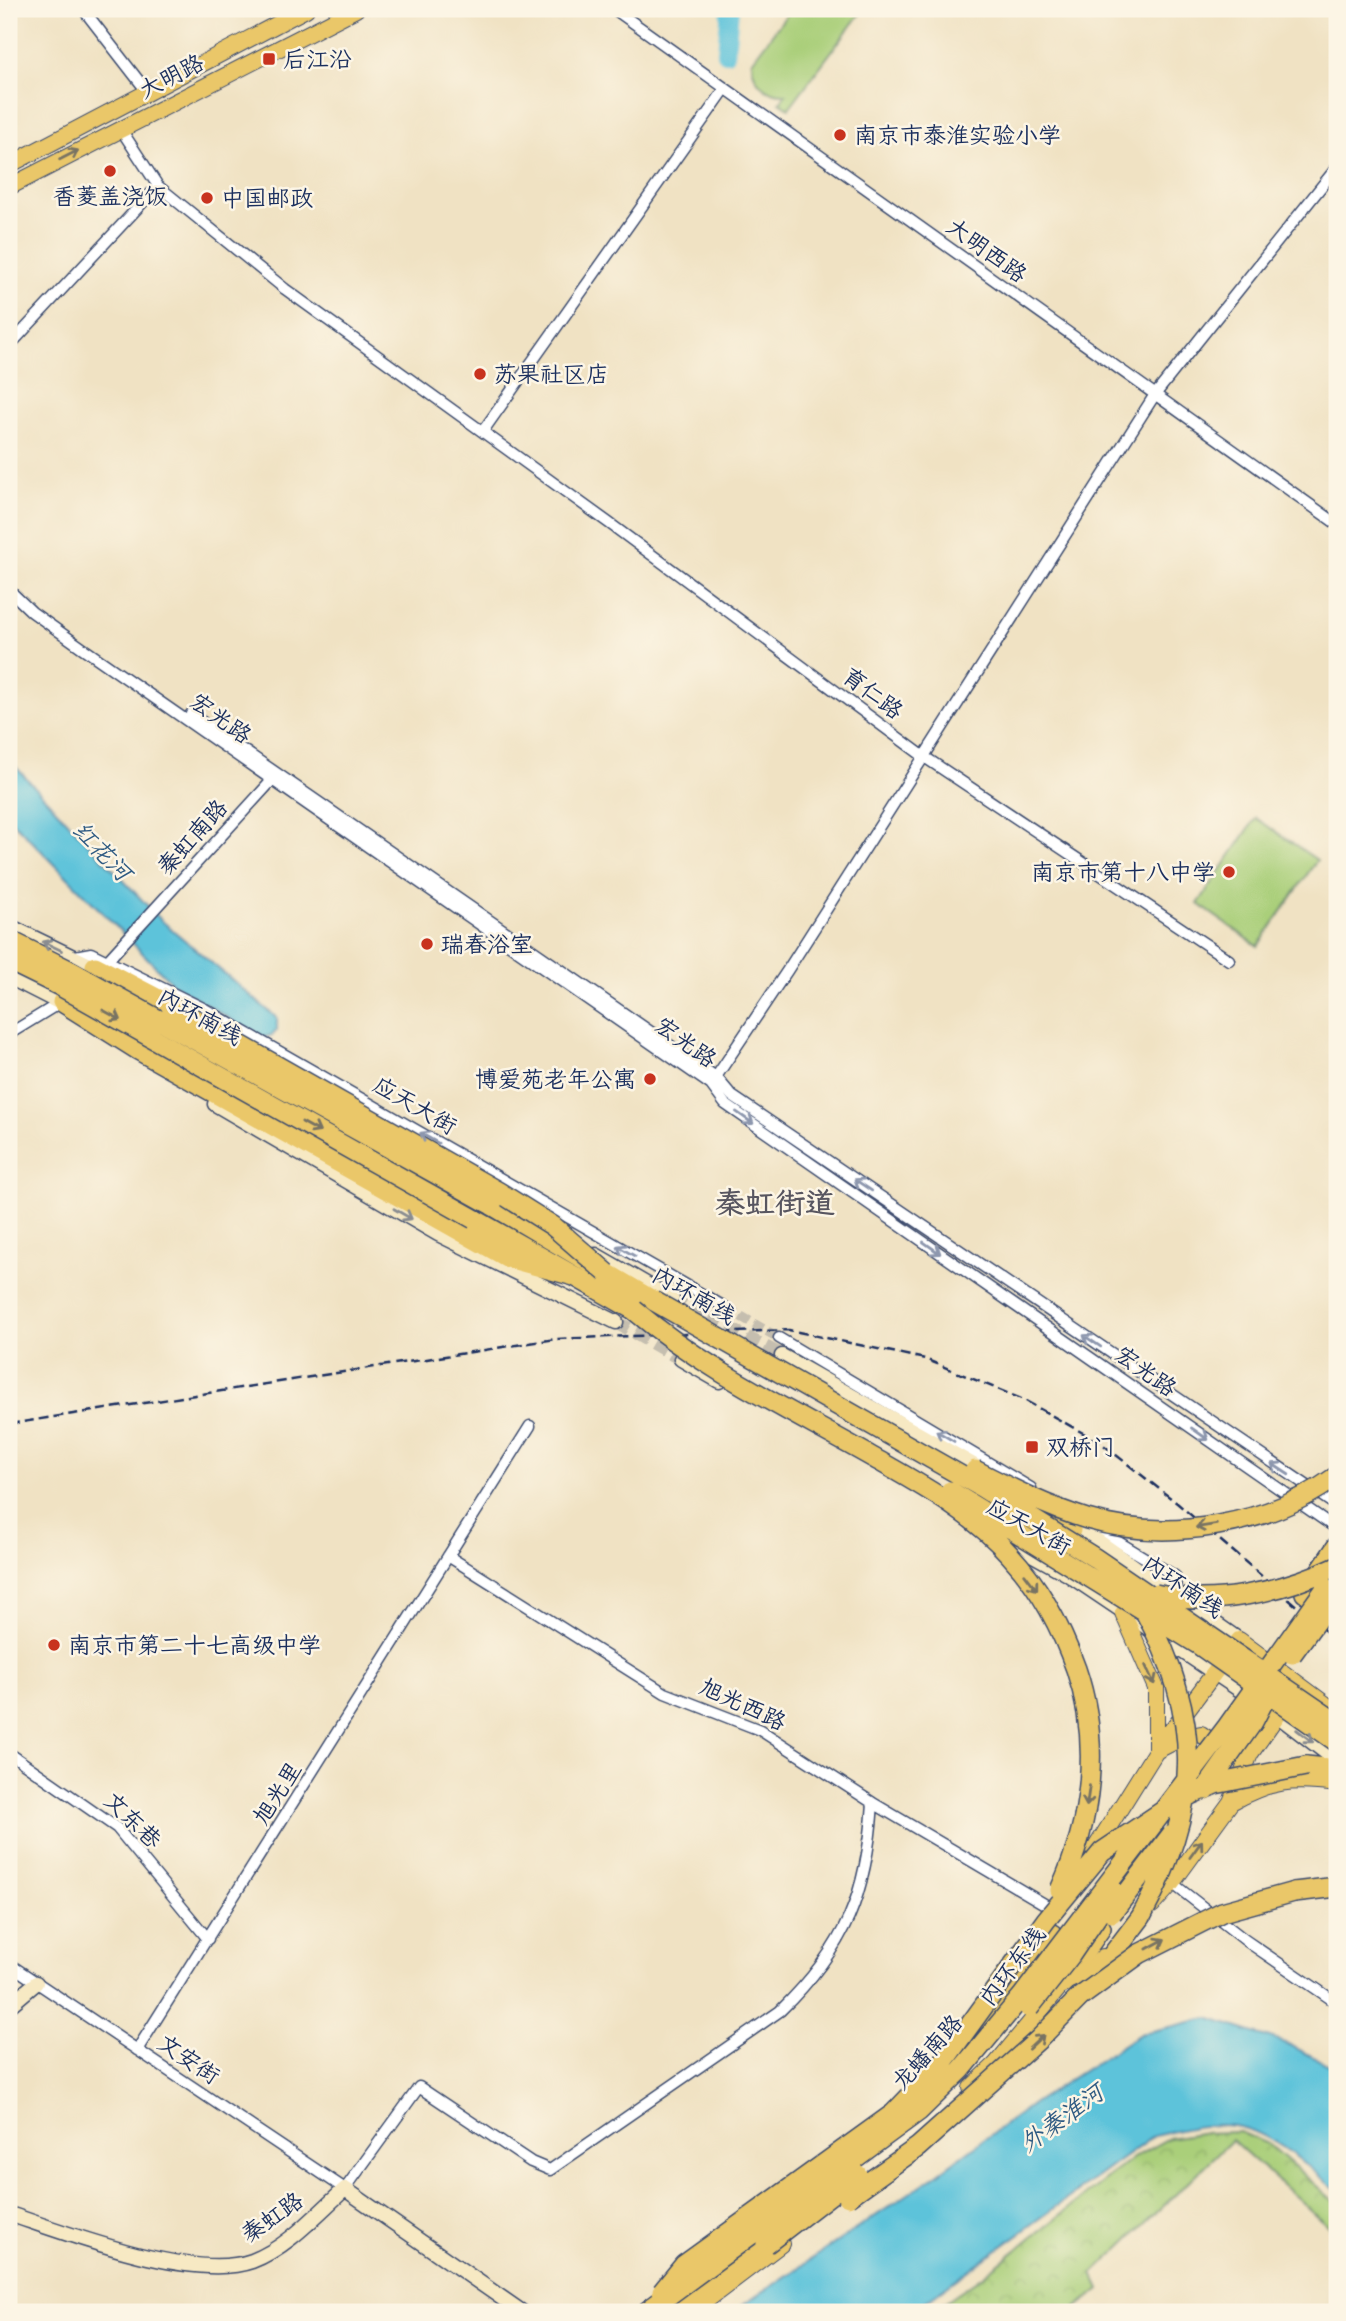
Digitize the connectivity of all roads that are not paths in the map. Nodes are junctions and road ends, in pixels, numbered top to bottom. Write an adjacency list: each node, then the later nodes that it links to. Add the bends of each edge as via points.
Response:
1 (83, 9): 6 (street)
2 (306, 9): 6 (main road)
3 (356, 9): 7 (main road, 大明路)
4 (614, 9): 5 (street, 大明西路)
5 (725, 89): 13 (street, 大明西路); 14 (street)
6 (149, 94): 8 (main road)
7 (120, 128): 10 (street, 育仁路); 11 (main road, 大明路, one-way to 7)
8 (9, 165)
9 (1337, 167): 13 (street)
10 (158, 186): 12 (street); 14 (street, 育仁路, via 285,289)
11 (9, 187)
12 (9, 346)
13 (1154, 396): 15 (street, 大明西路); 18 (street)
14 (483, 431): 18 (street, 育仁路)
15 (1337, 524)
16 (9, 580): 19 (street, 宏光路, via 36,607)
17 (9, 590): 19 (street, 宏光路, via 32,612)
18 (923, 756): 23 (street, 育仁路); 28 (street)
19 (276, 776): 22 (street, 秦虹南路); 28 (street, 宏光路)
20 (9, 926): 22 (street, 应天大街, one-way to 20, via 75,956)
21 (9, 940): 29 (highway, 内环南线, bridge)
22 (105, 960): 26 (street, 秦虹南路); 29 (highway, bridge, via 170,1005 499,1192 553,1226); 31 (street, 应天大街, via 167,1011); 32 (street, 应天大街, one-way to 22, via 205,1009)
23 (1229, 960)
24 (9, 961): 30 (highway, 内环南线, one-way to 30, bridge)
25 (9, 977): 26 (street)
26 (62, 1002): 27 (street); 30 (highway, via 138,1050 508,1258); 34 (street, one-way to 34, via 134,1056 438,1234)
27 (9, 1034)
28 (714, 1081): 42 (street, 宏光路, one-way to 28); 43 (street, 宏光路, one-way to 43, via 725,1104)
29 (607, 1273): 31 (highway, 内环南线)
30 (574, 1276): 33 (highway, 内环南线)
31 (663, 1300): 39 (highway, bridge, via 719,1326); 58 (highway, 内环南线, bridge, via 1095,1558)
32 (728, 1309)
33 (634, 1310): 41 (highway, bridge, via 675,1345); 59 (highway, 内环南线, bridge, via 1107,1585)
34 (616, 1322)
35 (779, 1338): 48 (street, one-way to 35, via 1175,1576)
36 (782, 1356): 48 (street, 应天大街, via 1055,1511)
37 (681, 1359): 49 (street, 应天大街, via 1066,1573)
38 (530, 1426): 45 (street, 旭光里)
39 (963, 1464): 40 (highway, one-way to 39, bridge, via 1263,1514 1195,1528 1159,1529 1090,1520 1032,1499); 75 (highway, bridge, via 1071,1530 1108,1562 1138,1598 1161,1641 1181,1697 1188,1780 1174,1848 1141,1917)
40 (1337, 1476)
41 (945, 1499): 46 (highway, bridge, via 1066,1567 1161,1595 1239,1595); 69 (highway, one-way to 69, bridge, via 1010,1555 1043,1598 1081,1685 1091,1737 1087,1799)
42 (1337, 1506)
43 (1337, 1529)
44 (1337, 1546): 51 (highway, bridge, via 1305,1593)
45 (448, 1556): 65 (street, 旭光西路, via 665,1693 760,1730); 70 (street, 旭光里)
46 (1337, 1568): 51 (highway, 内环东线, bridge)
47 (1337, 1591): 51 (highway, 内环东线, bridge)
48 (1176, 1595): 52 (street, 应天大街)
49 (1123, 1613): 54 (street, 应天大街); 60 (main road, one-way to 60, via 1156,1688)
50 (1337, 1613): 51 (highway)
51 (1307, 1625): 53 (highway, 内环东线, bridge)
52 (1239, 1640): 54 (main road); 55 (main road, 应天大街)
53 (1275, 1668): 69 (highway, bridge, via 1215,1722); 73 (highway, bridge, via 1253,1722); 81 (highway, 内环东线, bridge, via 1070,1956 987,2059 943,2105); 85 (highway, 内环东线, bridge, via 961,2070 919,2111)
54 (1215, 1673): 57 (street, 应天大街); 60 (main road)
55 (1300, 1682): 56 (main road, 应天大街); 57 (main road)
56 (1337, 1713)
57 (1277, 1715): 62 (street, 应天大街, one-way to 62); 66 (main road, via 1250,1754)
58 (1337, 1723)
59 (1337, 1742)
60 (1156, 1751): 66 (main road, via 1201,1734 1219,1744 1231,1758); 69 (main road)
61 (9, 1753): 70 (street, 文东巷, via 117,1828)
62 (1337, 1760)
63 (1337, 1769): 69 (highway, bridge, via 1306,1766 1263,1772 1215,1784 1181,1799 1102,1852)
64 (1337, 1784): 66 (main road, via 1287,1780 1260,1786)
65 (873, 1802): 69 (street, 旭光西路); 79 (street, via 871,1836 850,1919 832,1954 780,2011 550,2170 419,2087)
66 (1231, 1802): 67 (main road, one-way to 66)
67 (1172, 1883): 73 (main road, via 1087,1972); 76 (street)
68 (1337, 1887): 75 (highway, one-way to 68, bridge, via 1139,1954 1222,1912 1271,1896)
69 (1052, 1922): 74 (highway); 85 (highway, bridge, via 943,2062 893,2114 684,2265)
70 (208, 1939): 78 (street, 旭光里)
71 (9, 1964): 72 (street, 文安街)
72 (36, 1983): 77 (street); 78 (street, 文安街)
73 (1063, 1983): 88 (main road, via 996,2064 920,2137)
74 (1005, 1994): 84 (main road, 龙蟠南路, via 923,2096 815,2183)
75 (1080, 1997): 81 (highway, one-way to 75, bridge, via 825,2212 918,2147)
76 (1337, 2003)
77 (9, 2006)
78 (137, 2050): 79 (street, 文安街)
79 (345, 2189): 80 (street, 秦虹路, via 290,2238 254,2260 231,2266 195,2266 164,2259); 83 (street)
80 (9, 2214)
81 (766, 2244): 82 (highway, 内环东线)
82 (703, 2291): 86 (highway, 内环东线); 87 (highway)
83 (522, 2312)
84 (635, 2312)
85 (646, 2312)
86 (673, 2312)
87 (683, 2312)
88 (691, 2312)

